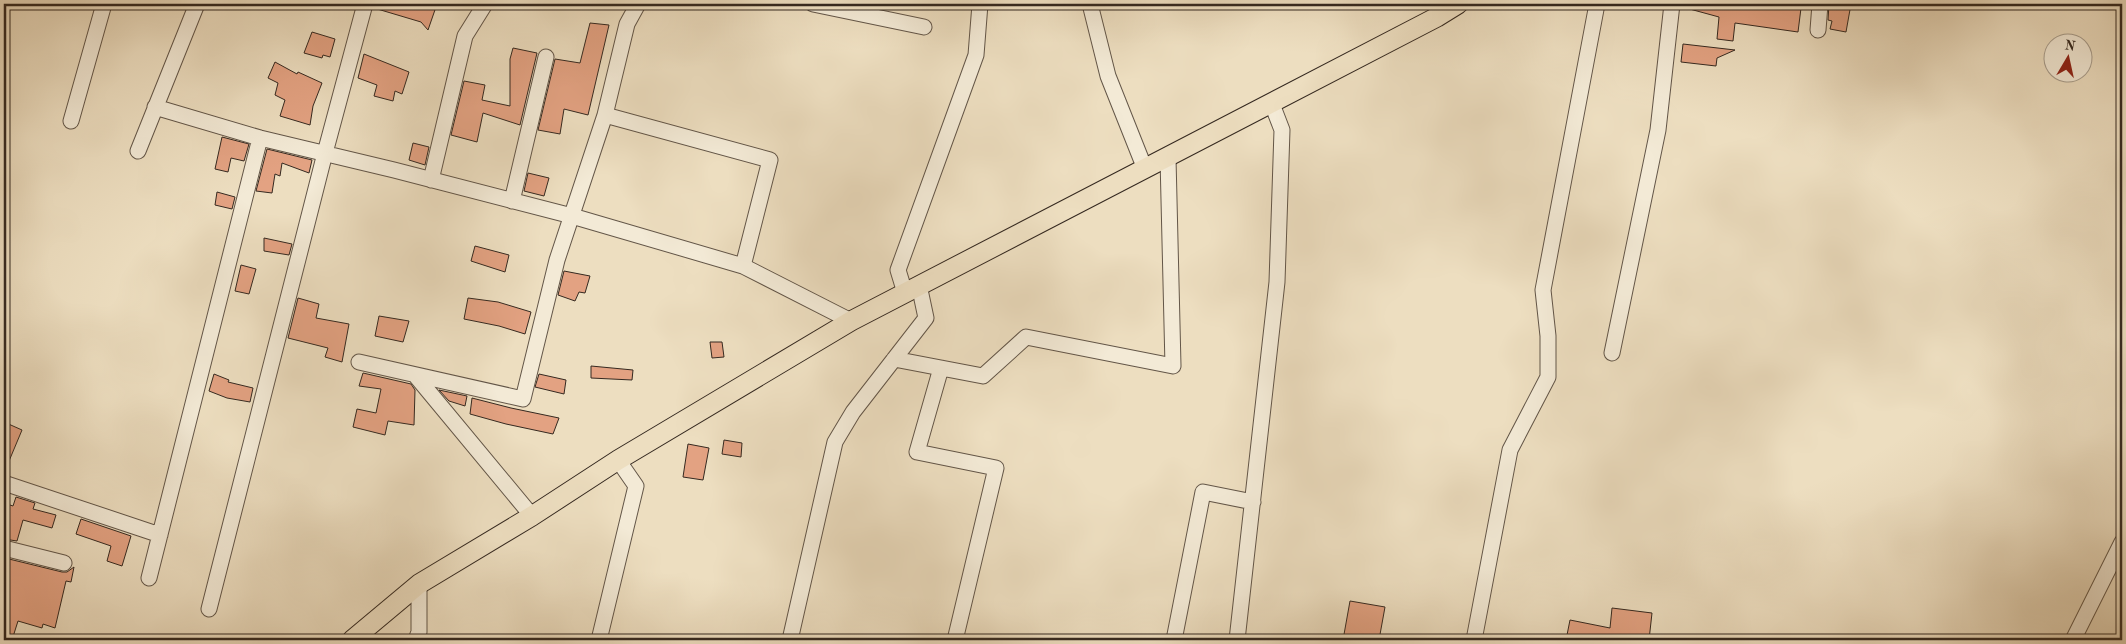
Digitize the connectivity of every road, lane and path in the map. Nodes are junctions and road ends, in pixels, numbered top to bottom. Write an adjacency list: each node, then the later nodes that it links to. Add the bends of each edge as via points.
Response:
1 (104, 4): 20 (street)
2 (197, 4): 18 (street)
3 (365, 4): 23 (street)
4 (485, 4): 26 (street, via 465,36)
5 (638, 4): 19 (street, via 627,24)
6 (813, 4): 14 (street)
7 (980, 4): 30 (street, via 976,55 898,270)
8 (1090, 4): 25 (street, via 1108,76)
9 (1458, 4): 13 (main road)
10 (1597, 4): 55 (street, via 1542,290 1548,336 1548,377 1510,450)
11 (1672, 4): 32 (street, via 1658,130)
12 (1820, 4): 15 (street)
13 (1438, 10): 17 (main road)
14 (924, 27)
15 (1818, 30)
16 (546, 57): 27 (street)
17 (1272, 104): 24 (main road); 39 (street, via 1282,130 1278,282)
18 (155, 107): 21 (street); 22 (street)
19 (605, 115): 28 (street); 29 (street, via 770,160)
20 (71, 121)
21 (260, 138): 23 (street); 41 (street)
22 (138, 151)
23 (325, 153): 26 (street); 47 (street)
24 (1168, 158): 25 (main road); 35 (street, via 1173,366 1026,337 983,376)
25 (1146, 169): 30 (main road)
26 (431, 180): 27 (street)
27 (512, 201): 28 (street)
28 (572, 216): 29 (street); 36 (street, via 557,260 523,399)
29 (743, 266): 31 (street)
30 (912, 289): 31 (main road); 33 (street, via 926,318)
31 (851, 321): 37 (main road)
32 (1612, 353)
33 (894, 359): 35 (street); 52 (street, via 853,412 835,442)
34 (359, 362): 36 (street)
35 (941, 368): 48 (street, via 917,452 996,468)
36 (415, 375): 40 (street)
37 (618, 460): 40 (main road); 51 (street, via 636,486)
38 (4, 483): 41 (street)
39 (1253, 502): 53 (street, via 1203,492); 54 (street)
40 (532, 516): 46 (main road)
41 (160, 535): 45 (street)
42 (2122, 542): 56 (street)
43 (4, 548): 44 (street)
44 (64, 563)
45 (149, 578)
46 (419, 584): 49 (main road); 50 (street, via 419,632)
47 (209, 610)
48 (956, 636)
49 (352, 640)
50 (416, 640)
51 (599, 640)
52 (790, 640)
53 (1174, 640)
54 (1237, 640)
55 (1474, 640)
56 (2074, 640)

